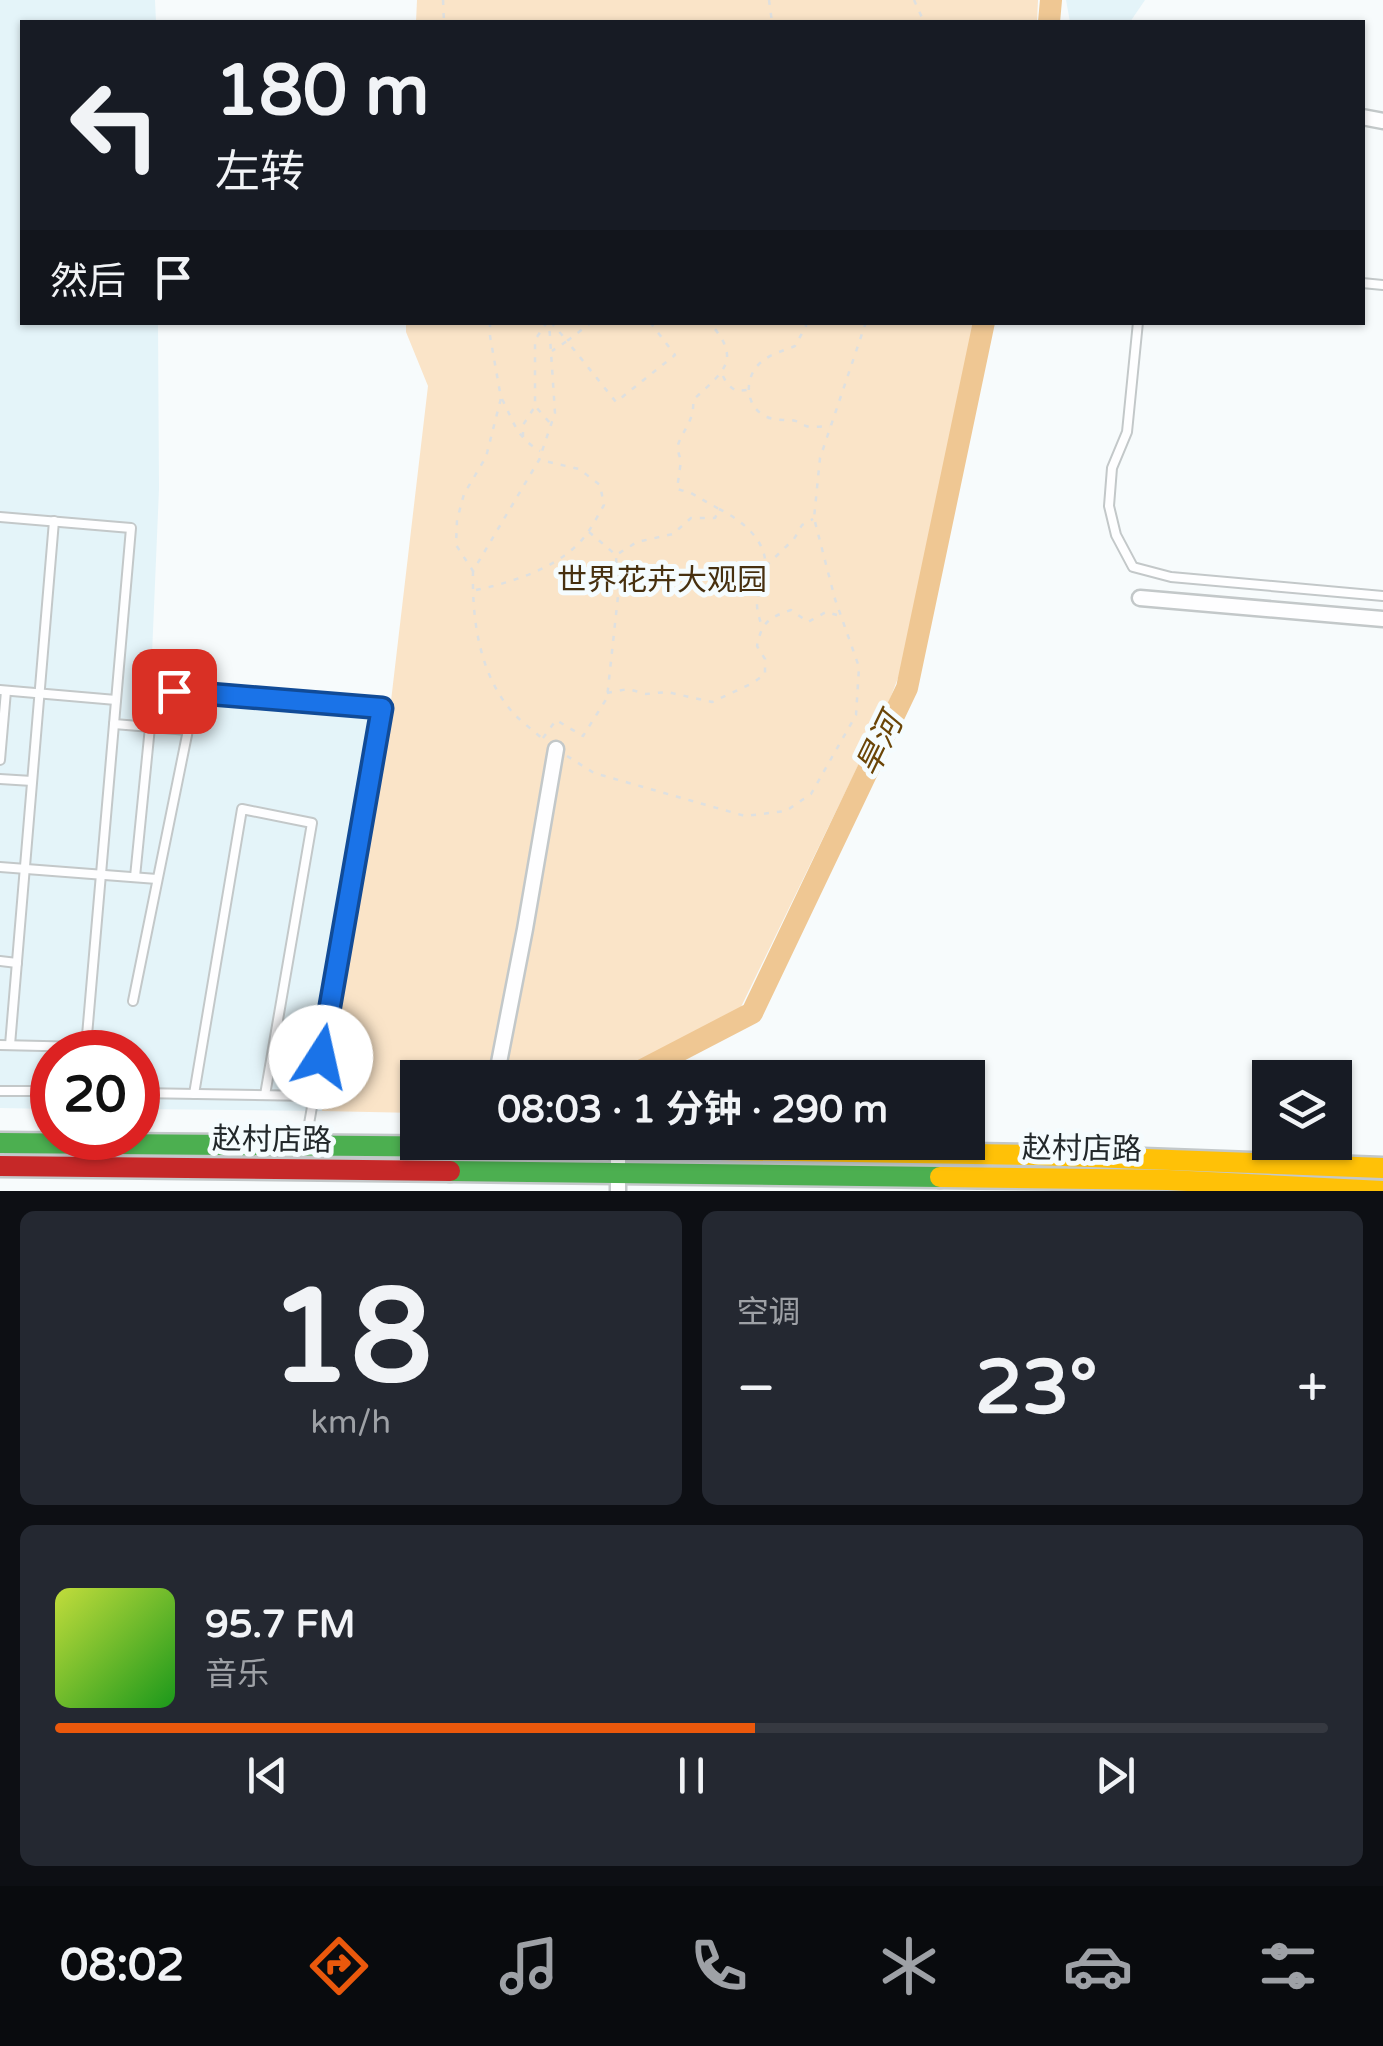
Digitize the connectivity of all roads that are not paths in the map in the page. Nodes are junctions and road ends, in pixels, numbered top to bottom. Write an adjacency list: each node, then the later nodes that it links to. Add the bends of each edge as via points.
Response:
1 (1138, 325): 4 (lane, via 1127,432 1112,468 1108,506 1133,567 1172,578)
2 (0, 516): 3 (lane)
3 (54, 521): 9 (lane); 10 (lane, via 130,528)
4 (1383, 596)
5 (1140, 598): 6 (street)
6 (1383, 619)
7 (3, 690): 9 (lane); 14 (lane)
8 (174, 691): 32 (lane, via 382,708)
9 (40, 694): 10 (lane); 16 (lane)
10 (116, 700): 11 (lane)
11 (114, 724): 12 (lane); 19 (lane)
12 (150, 727): 20 (lane); 21 (lane, via 188,730)
13 (556, 750): 26 (street)
14 (0, 760)
15 (0, 778): 16 (lane)
16 (32, 781): 18 (lane)
17 (0, 866): 18 (lane)
18 (25, 868): 19 (lane); 23 (lane)
19 (100, 875): 20 (lane); 25 (lane, via 86,1046)
20 (135, 878): 21 (lane)
21 (157, 879): 24 (lane)
22 (0, 961): 23 (lane)
23 (17, 962): 25 (lane)
24 (133, 1001)
25 (5, 1045)
26 (500, 1060)
27 (0, 1091): 28 (lane)
28 (30, 1092)
29 (160, 1093): 30 (lane)
30 (194, 1094): 31 (lane); 31 (lane, via 242,810 312,823)
31 (265, 1095): 32 (lane)
32 (314, 1096): 35 (lane)
33 (0, 1143): 35 (main road, 赵村店路)
34 (400, 1145): 35 (main road, 赵村店路)
35 (305, 1146)
36 (985, 1155): 37 (main road, 赵村店路)
37 (1170, 1158): 39 (main road, 赵村店路); 42 (main road)
38 (0, 1166): 40 (main road, 赵村店路)
39 (1383, 1168)
40 (618, 1183): 41 (main road, 赵村店路)
41 (914, 1184): 42 (main road, 赵村店路)
42 (1168, 1186): 43 (main road, 赵村店路)
43 (1383, 1191)

